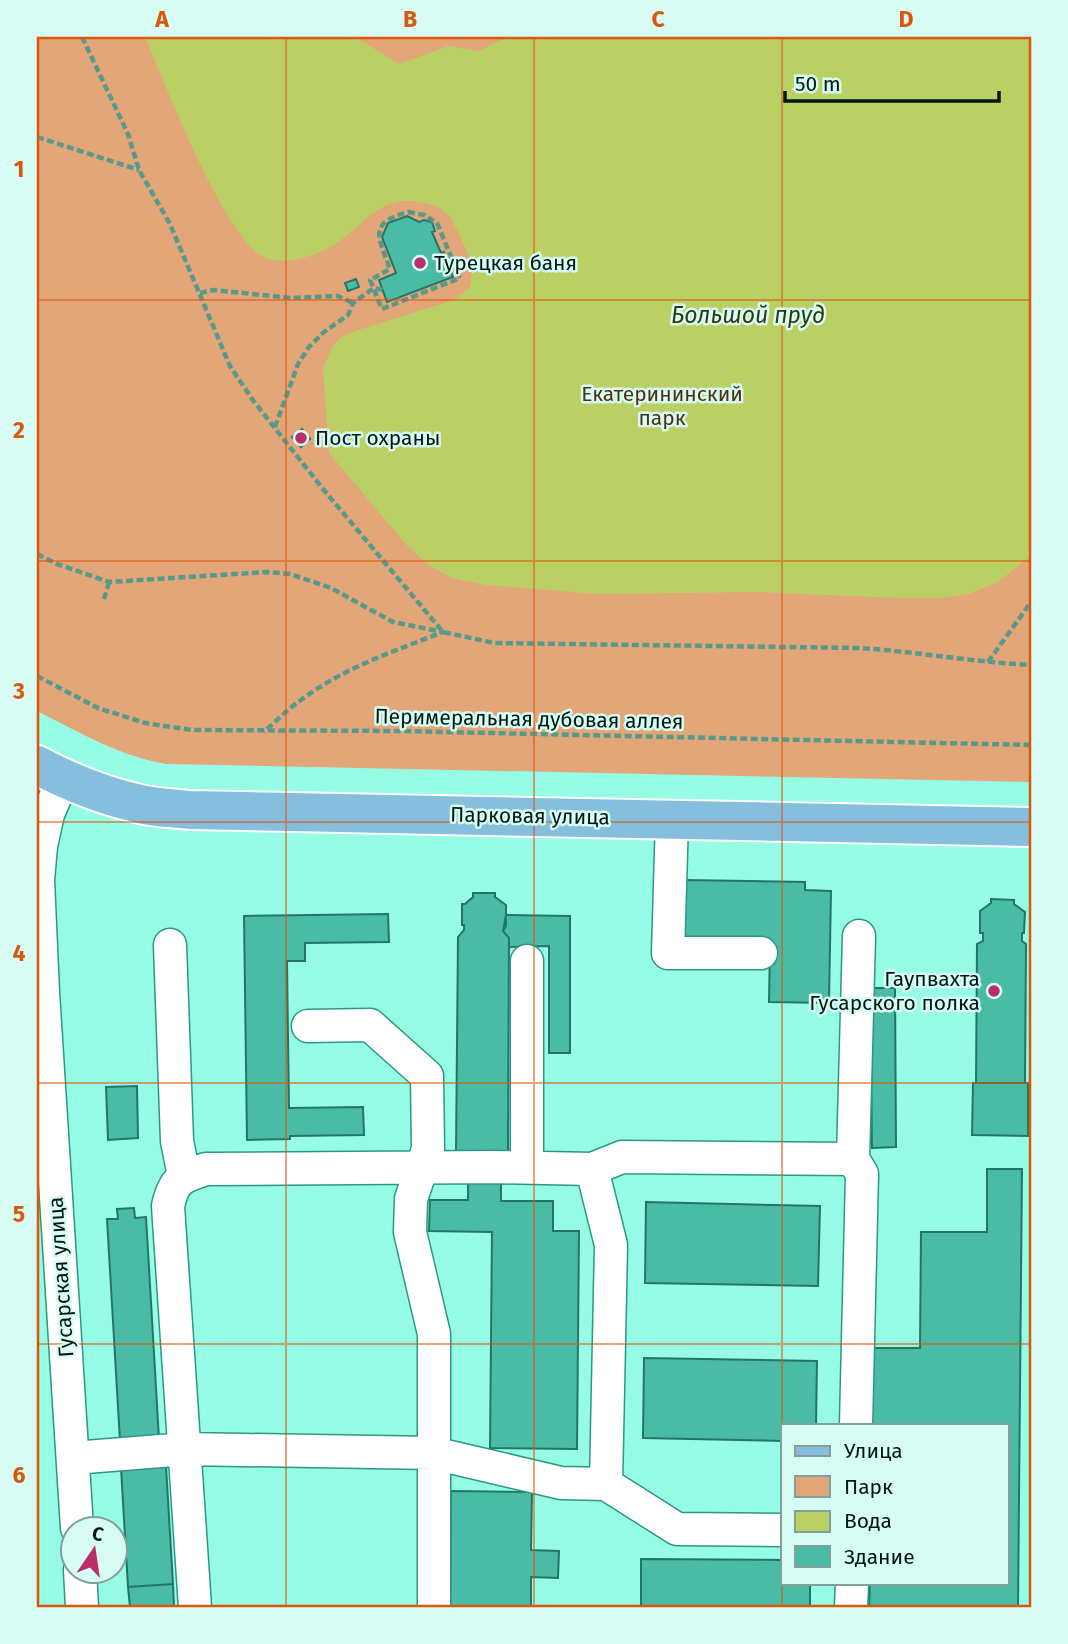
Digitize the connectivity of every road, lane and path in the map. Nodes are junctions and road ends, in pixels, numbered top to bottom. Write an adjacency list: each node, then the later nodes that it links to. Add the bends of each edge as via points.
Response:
1 (82, 37): 3 (path, via 128,134)
2 (37, 137): 3 (path)
3 (139, 170): 6 (path, via 170,224)
4 (374, 288): 4 (path, via 370,279 390,268 379,239 384,222 408,212 437,223 460,278 382,309); 5 (path); 7 (path)
5 (383, 290)
6 (200, 293): 7 (path, via 338,296); 8 (path, via 230,366)
7 (353, 303): 8 (path, via 348,316 324,332 303,355)
8 (275, 427): 13 (path)
9 (37, 554): 10 (path)
10 (109, 582): 11 (path); 13 (path, via 267,572 290,575 331,588 393,622)
11 (104, 599)
12 (1031, 602): 14 (path)
13 (443, 632): 14 (path, via 494,643 861,648); 17 (path, via 331,681 301,699)
14 (988, 662): 15 (path)
15 (1031, 665)
16 (37, 677): 17 (path, Перимеральная дубовая аллея, via 98,708 145,723)
17 (264, 732): 18 (path, Перимеральная дубовая аллея)
18 (1031, 745)
19 (50, 772): 20 (main road, Парковая улица, via 142,805 189,810); 26 (street, Гусарская улица, via 38,880)
20 (672, 819): 21 (main road, Парковая улица); 24 (street, via 668,953)
21 (1031, 827)
22 (859, 936): 28 (street)
23 (170, 945): 32 (street, via 177,1141)
24 (761, 953)
25 (527, 961): 29 (street)
26 (40, 992): 36 (street, Гусарская улица)
27 (308, 1026): 30 (street, via 370,1025 427,1076 428,1149)
28 (853, 1159): 31 (street, via 622,1157); 33 (street, via 862,1174)
29 (527, 1167): 30 (street); 31 (street)
30 (422, 1168): 32 (street, via 206,1169); 35 (street, via 411,1199 410,1232 435,1334)
31 (592, 1169): 37 (street, via 611,1245)
32 (184, 1176): 34 (street, via 172,1187 168,1206)
33 (856, 1424)
34 (186, 1449): 35 (street); 36 (street); 43 (street)
35 (433, 1453): 37 (street, via 561,1483); 44 (street)
36 (73, 1458): 38 (street, Гусарская улица)
37 (607, 1484): 39 (street, via 677,1529)
38 (76, 1514)
39 (781, 1530)
40 (81, 1584): 42 (street)
41 (852, 1584): 45 (street)
42 (82, 1607)
43 (195, 1607)
44 (434, 1607)
45 (851, 1607)

